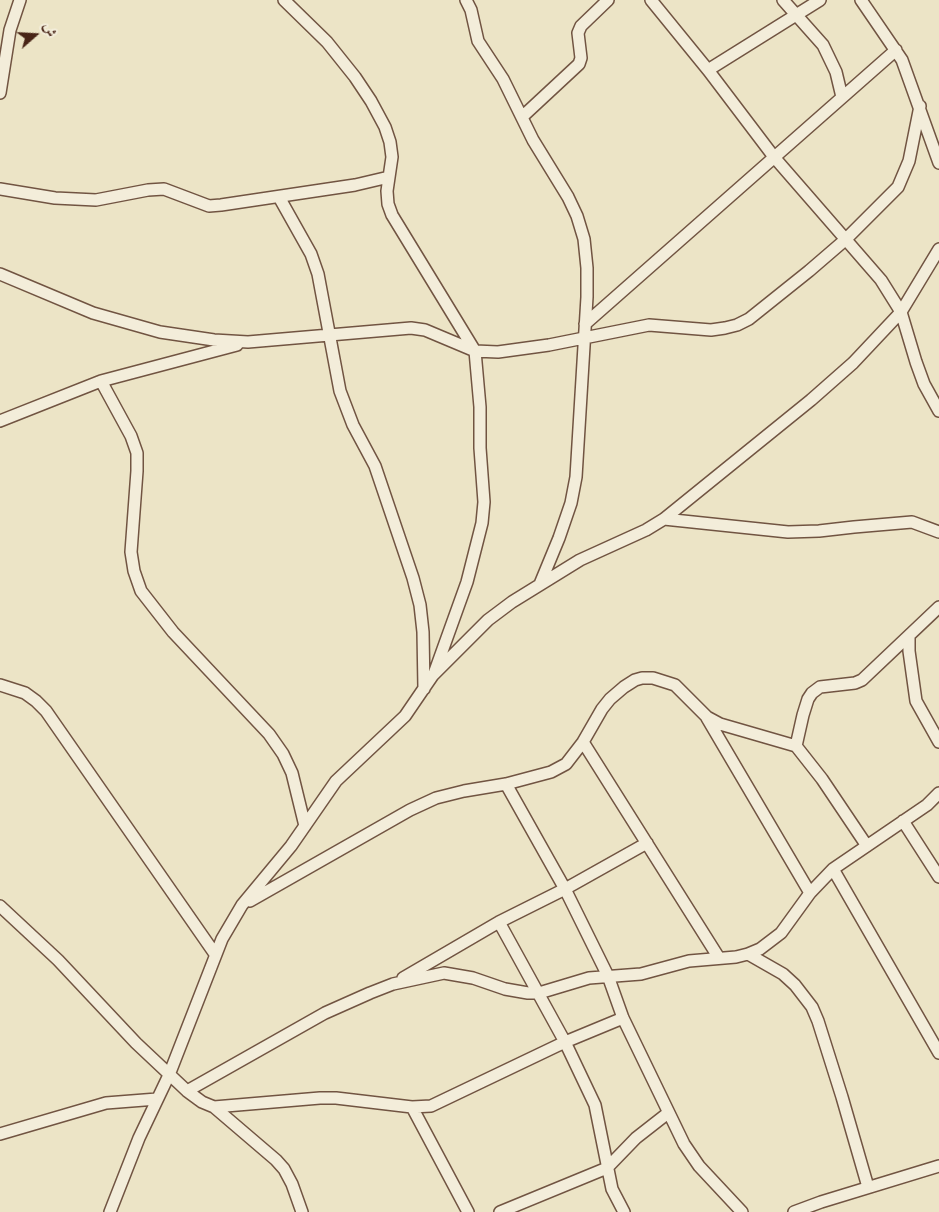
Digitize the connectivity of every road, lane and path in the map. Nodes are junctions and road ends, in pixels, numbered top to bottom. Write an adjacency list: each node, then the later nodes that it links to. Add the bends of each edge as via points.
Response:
1 (20, 0): 12 (street, via 10,30)
2 (284, 0): 18 (street, via 327,42 371,101 390,142)
3 (466, 0): 15 (street, via 478,41 503,79)
4 (608, 0): 15 (street, via 581,26 578,33 579,64)
5 (783, 0): 9 (street)
6 (820, 0): 9 (street)
7 (861, 0): 10 (street)
8 (655, 1): 11 (street)
9 (796, 14): 11 (street); 13 (street, via 823,45 836,72)
10 (896, 50): 13 (street); 14 (street)
11 (708, 70): 16 (street)
12 (0, 93)
13 (842, 97): 16 (street)
14 (920, 106): 17 (street); 21 (street, via 909,161 898,187)
15 (522, 117): 25 (street, via 568,197 584,238 587,268)
16 (774, 157): 21 (street); 25 (street)
17 (939, 163)
18 (389, 177): 20 (street); 29 (street, via 386,191 392,215)
19 (0, 189): 20 (street, via 56,198 96,200 164,190 209,206)
20 (279, 196): 26 (street, via 311,254)
21 (845, 240): 24 (street, via 875,273); 27 (street, via 749,319 737,325 711,330 649,325)
22 (939, 249): 24 (street)
23 (0, 274): 28 (street, via 93,313 160,332)
24 (901, 312): 31 (street, via 924,384); 33 (street, via 811,400)
25 (585, 324): 27 (street)
26 (330, 335): 28 (street); 29 (street, via 411,328 432,332); 40 (street, via 342,400 375,466 413,578 423,632)
27 (584, 337): 29 (street, via 508,351); 35 (street, via 576,477 571,503)
28 (248, 342): 30 (street)
29 (475, 351): 38 (street, via 484,502 482,523 467,582)
30 (101, 381): 32 (street); 48 (street, via 137,453 132,552 134,571 142,591 173,632 270,734 284,754)
31 (939, 411)
32 (0, 421)
33 (664, 519): 34 (street, via 788,532 912,522); 35 (street, via 580,560)
34 (939, 532)
35 (540, 584): 38 (street, via 488,620)
36 (939, 607): 37 (street)
37 (908, 637): 43 (street, via 916,701); 44 (street, via 862,680 820,687 812,693)
38 (434, 675): 40 (street)
39 (0, 685): 58 (street, via 25,693 46,711)
40 (424, 689): 48 (street, via 405,716 336,781)
41 (707, 717): 42 (street, via 675,686 653,678 642,678 624,687 606,704); 44 (street, via 736,730); 54 (street)
42 (583, 742): 45 (street, via 566,764 551,772); 49 (street)
43 (939, 742)
44 (796, 746): 50 (street, via 822,778)
45 (506, 784): 53 (street); 55 (street, via 436,798)
46 (939, 793): 47 (street)
47 (903, 821): 50 (street); 52 (street)
48 (305, 826): 55 (street)
49 (647, 843): 53 (street); 60 (street)
50 (867, 846): 51 (street)
51 (833, 869): 54 (street); 66 (street)
52 (939, 877)
53 (565, 889): 57 (street); 61 (street)
54 (810, 894): 59 (street, via 781,933)
55 (242, 905): 58 (street)
56 (0, 906): 67 (street, via 58,960 118,1026)
57 (499, 922): 62 (street); 63 (street)
58 (216, 954): 67 (street)
59 (748, 954): 60 (street); 76 (street, via 783,974 812,1007)
60 (719, 958): 61 (street, via 689,961 641,974)
61 (608, 976): 63 (street, via 589,978); 64 (street)
62 (393, 984): 63 (street, via 444,973 473,978 505,989); 68 (street, via 325,1014)
63 (539, 993): 65 (street)
64 (623, 1018): 65 (street); 72 (street)
65 (565, 1042): 71 (street, via 431,1106); 75 (street, via 595,1105)
66 (939, 1053)
67 (169, 1075): 68 (street); 69 (street)
68 (187, 1091): 70 (street)
69 (157, 1099): 73 (street, via 106,1103); 77 (street)
70 (214, 1107): 71 (street, via 320,1098); 78 (street, via 284,1169)
71 (412, 1107): 79 (street)
72 (668, 1113): 75 (street, via 636,1138); 82 (street, via 699,1166)
73 (0, 1134)
74 (939, 1166): 76 (street)
75 (607, 1168): 80 (street); 81 (street, via 612,1189)
76 (868, 1187): 83 (street)
77 (110, 1212)
78 (302, 1212)
79 (468, 1212)
80 (500, 1212)
81 (624, 1212)
82 (742, 1212)
83 (794, 1212)

